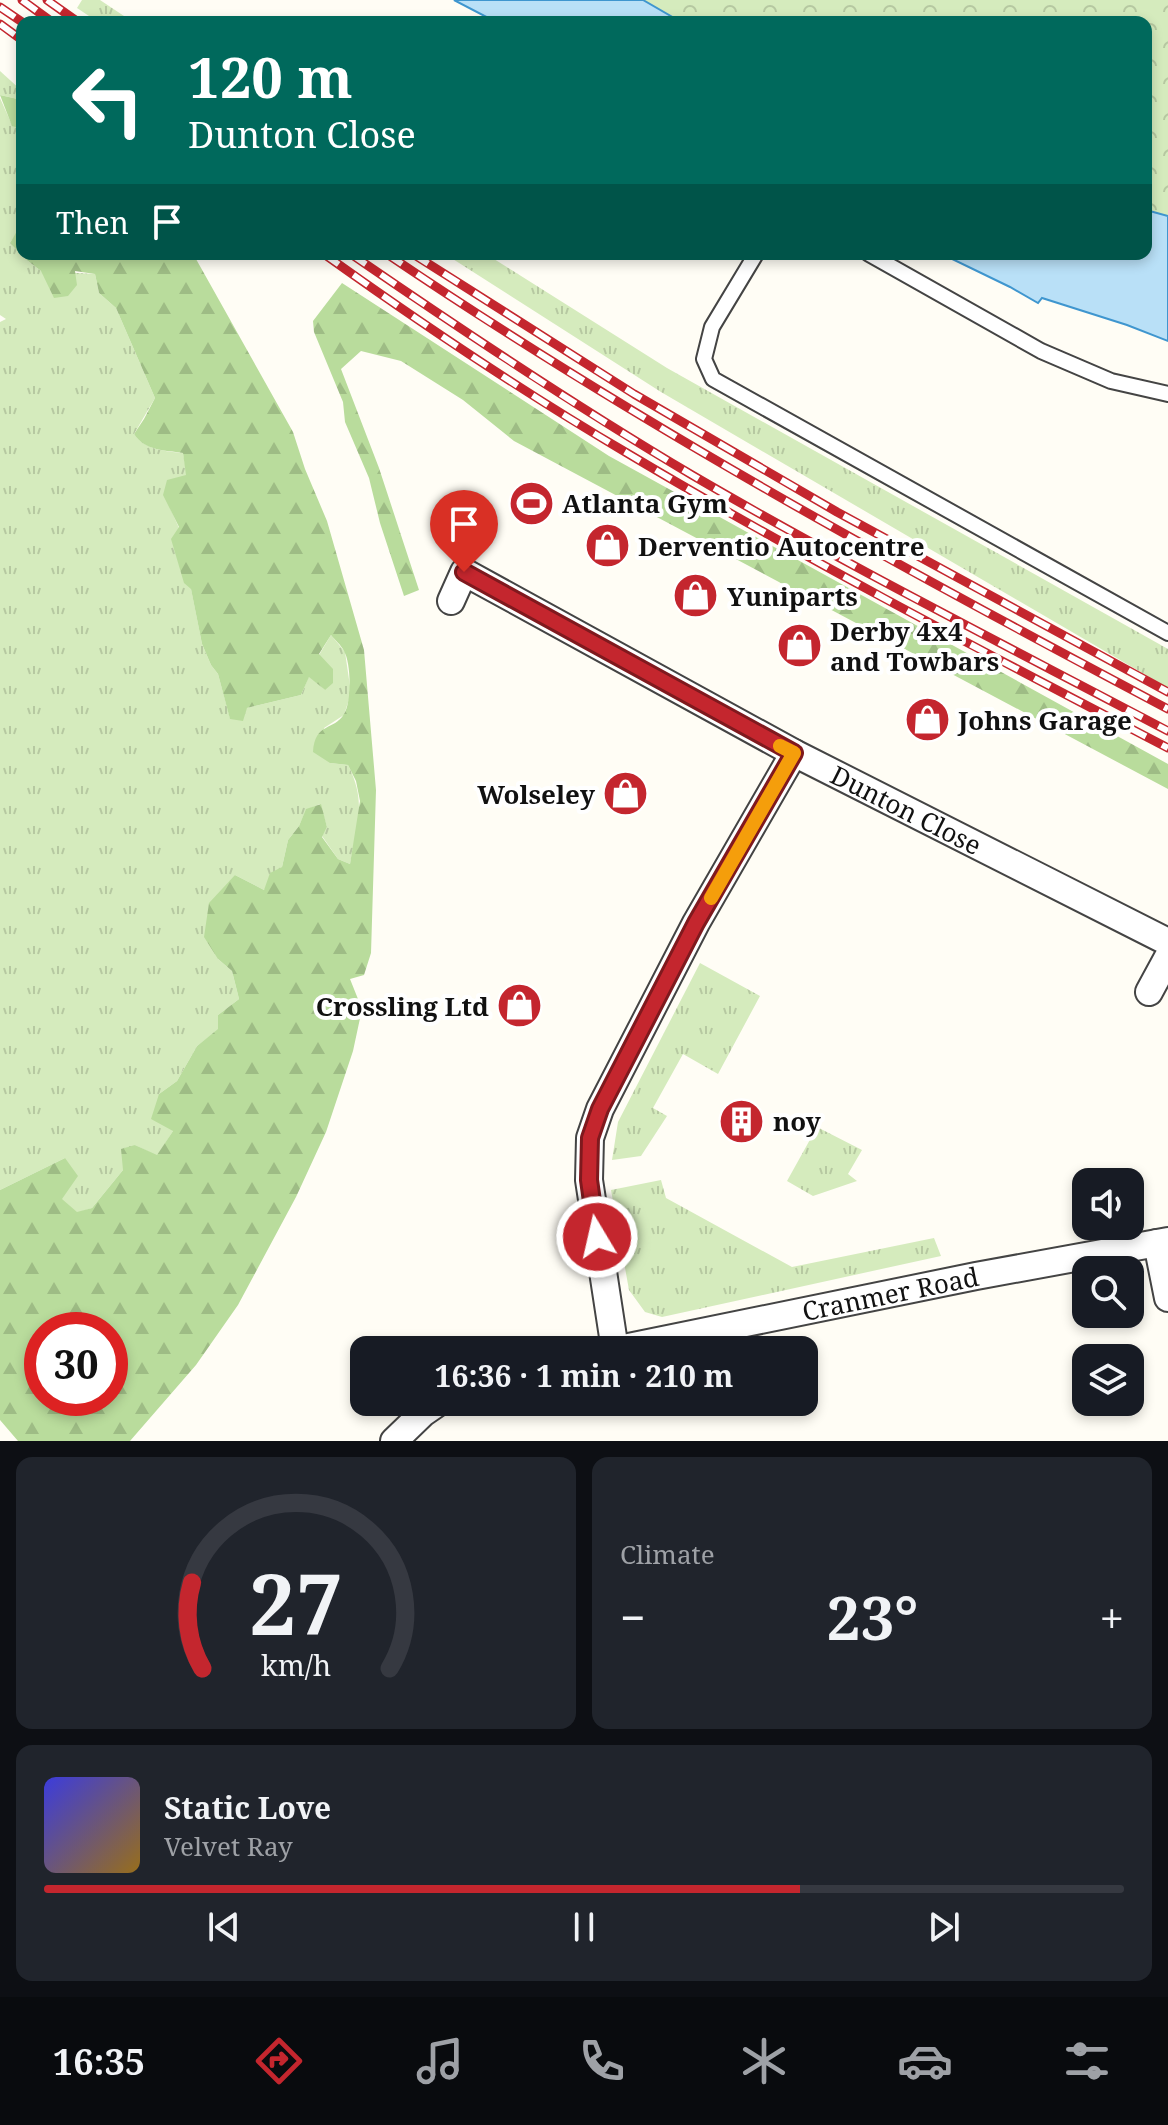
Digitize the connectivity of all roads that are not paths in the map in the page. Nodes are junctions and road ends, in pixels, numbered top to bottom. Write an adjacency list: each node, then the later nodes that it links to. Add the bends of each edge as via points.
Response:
1 (752, 260): 5 (lane, via 712,327 704,359 713,379)
2 (880, 260): 3 (lane, via 1041,351 1111,381)
3 (1168, 394)
4 (451, 601): 6 (street, Dunton Close, via 464,572)
5 (1168, 633)
6 (794, 753): 7 (street, Dunton Close); 12 (street, via 696,923 590,1138 589,1180)
7 (1168, 942)
8 (1168, 957): 9 (street)
9 (1149, 992)
10 (1163, 1242): 11 (street); 13 (street, Cranmer Road)
11 (1168, 1298)
12 (613, 1336)
13 (683, 1336)
14 (420, 1416): 15 (street)
15 (394, 1441)

